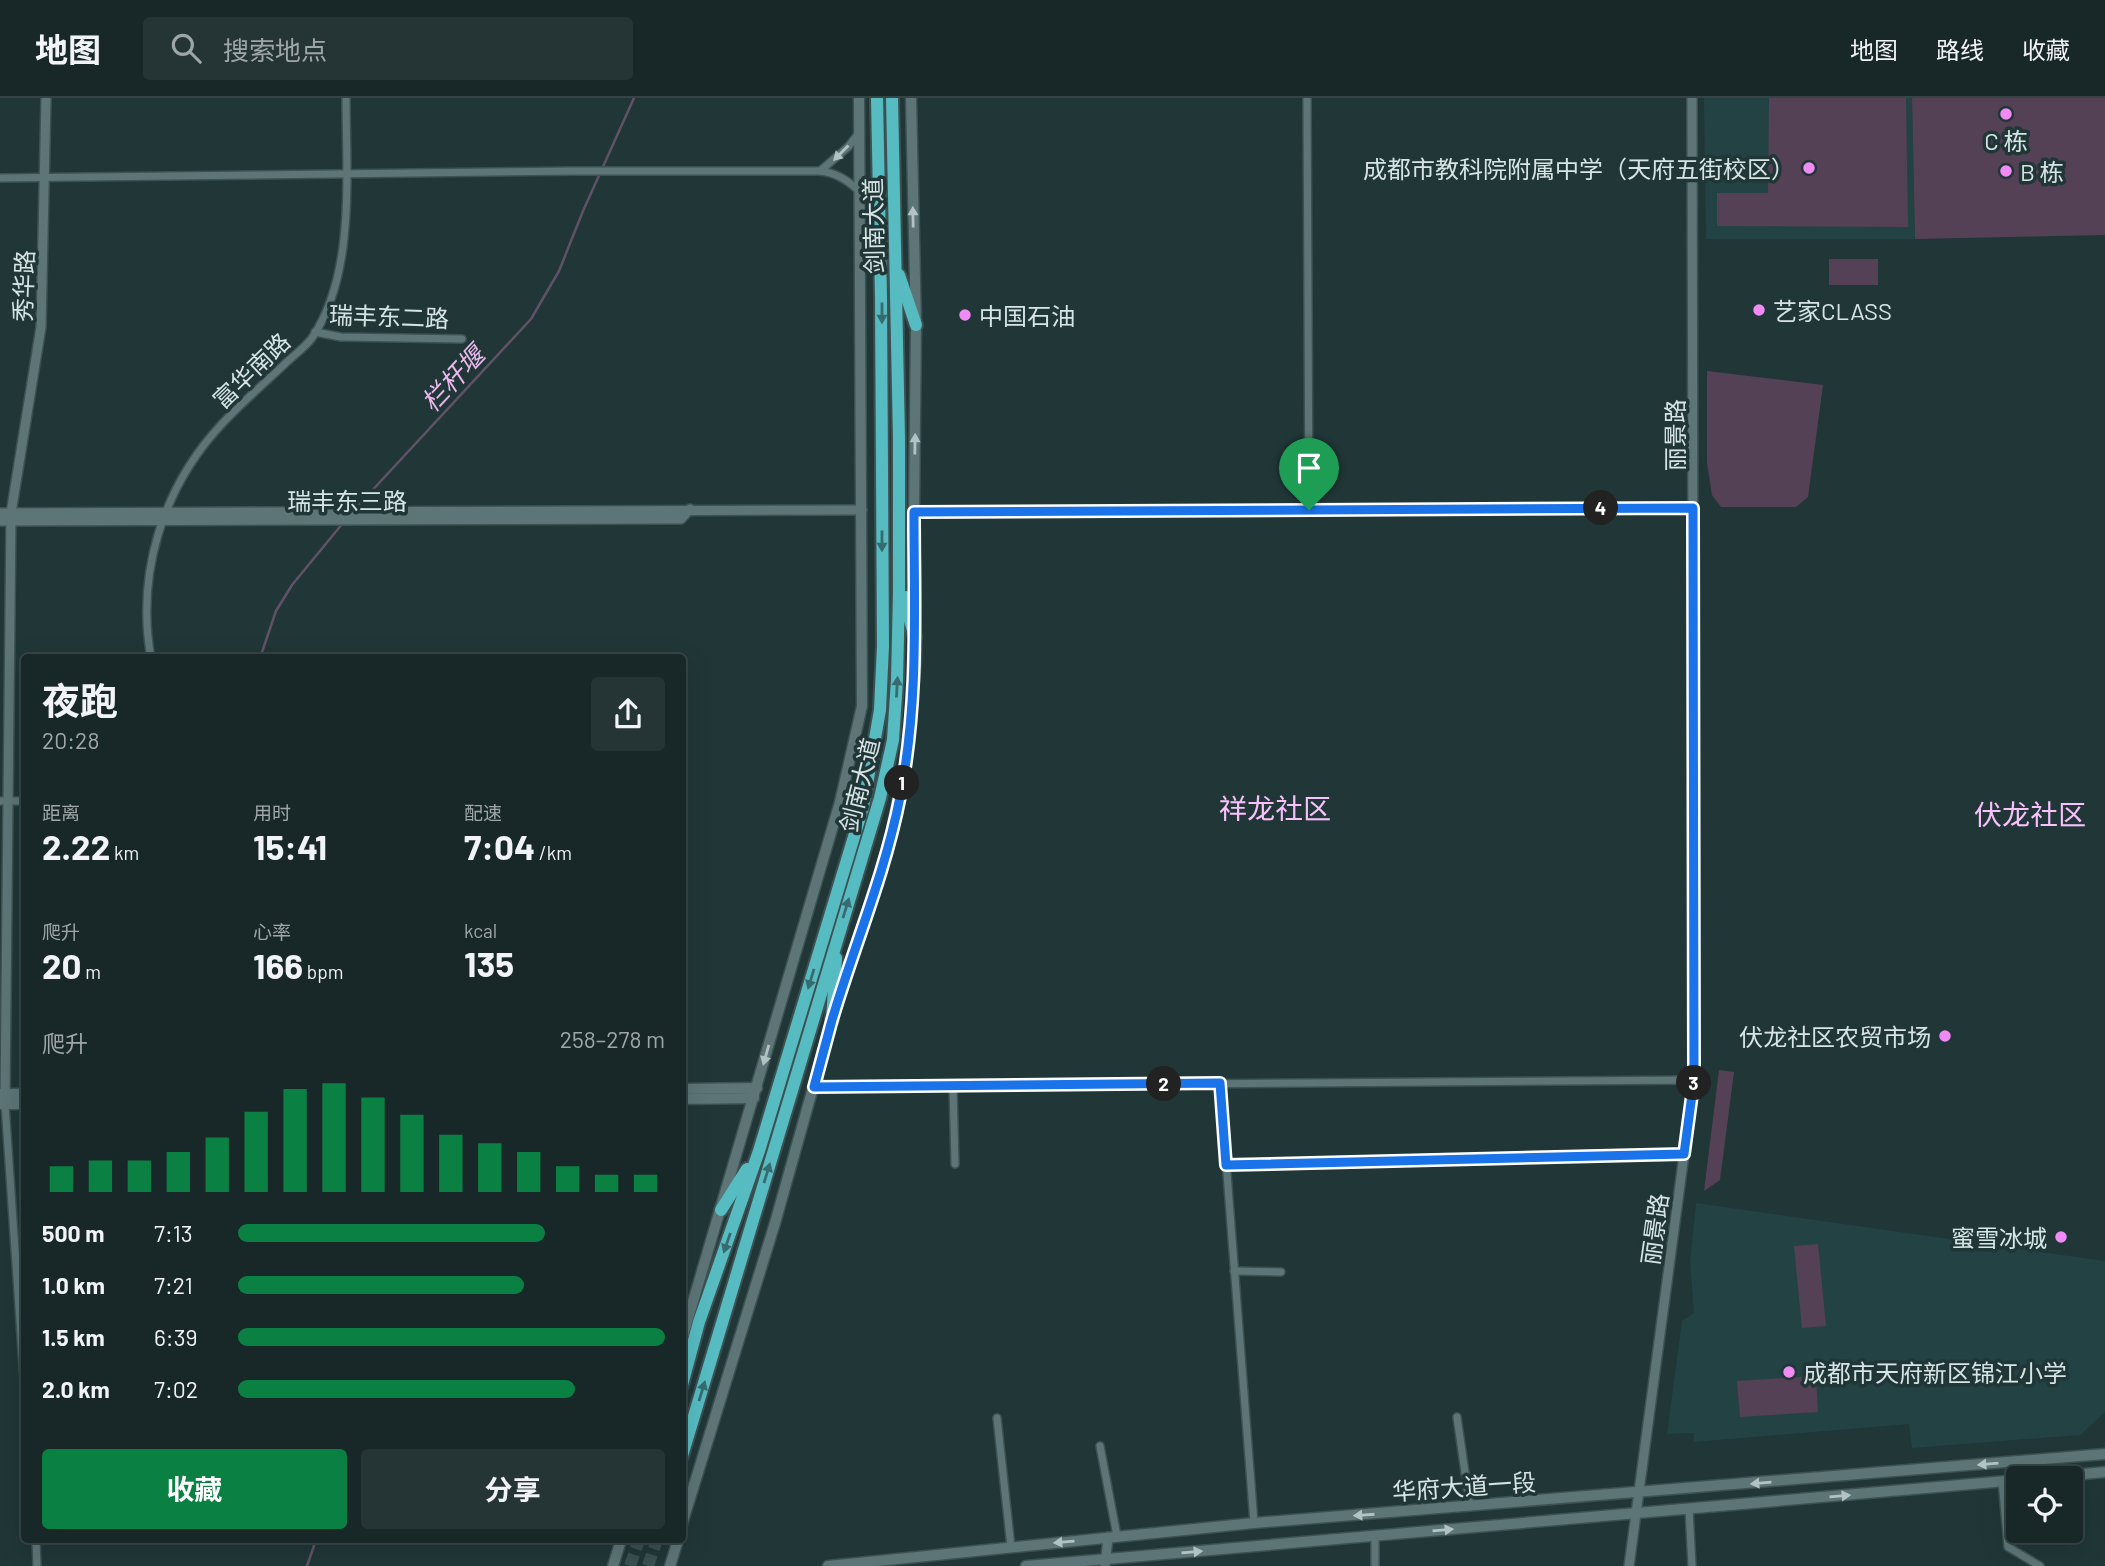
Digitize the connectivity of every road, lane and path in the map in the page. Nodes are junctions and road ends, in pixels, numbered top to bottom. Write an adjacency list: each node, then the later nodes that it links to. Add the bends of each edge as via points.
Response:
1 (46, 98): 12 (street, 秀华路)
2 (346, 98): 11 (street, 富华南路)
3 (859, 98): 9 (main road)
4 (877, 98): 43 (highway, 剑南大道, one-way to 43, via 882,323 880,710 863,807)
5 (892, 98): 15 (highway, 剑南大道)
6 (911, 98): 16 (main road, one-way to 6)
7 (1307, 98): 22 (street)
8 (1692, 98): 20 (street, 丽景路)
9 (859, 132): 10 (street, one-way to 10); 14 (main road)
10 (819, 171): 11 (street); 14 (street, via 851,183)
11 (346, 173): 12 (street); 17 (street, 富华南路, via 344,242 337,277)
12 (46, 177): 13 (street); 26 (street, 秀华路, via 41,327)
13 (0, 178)
14 (860, 192): 21 (main road)
15 (895, 262): 16 (highway); 19 (highway, 剑南大道)
16 (916, 324): 23 (main road, one-way to 16)
17 (315, 332): 18 (street, 瑞丰东二路, via 341,337); 25 (street, 富华南路, via 219,426 181,480)
18 (461, 339)
19 (898, 499): 28 (highway, via 906,607); 31 (highway, 剑南大道, one-way to 19, via 893,740)
20 (1693, 508): 22 (street); 33 (street, 丽景路)
21 (862, 510): 25 (street, 瑞丰东三路); 38 (main road, one-way to 38, via 862,706 840,802)
22 (1309, 510): 23 (street)
23 (914, 512): 28 (main road)
24 (0, 513): 26 (street, 瑞丰东三路)
25 (164, 516): 26 (street, 瑞丰东三路); 29 (street, 富华南路, via 146,586)
26 (11, 517): 27 (street, 瑞丰东三路); 30 (street, 秀华路)
27 (0, 521)
28 (915, 637): 32 (main road, via 911,725 900,798 887,853)
29 (151, 654)
30 (5, 801): 40 (street, 秀华路)
31 (837, 936): 32 (highway); 55 (highway, 剑南大道, one-way to 31)
32 (832, 1020): 36 (main road)
33 (1694, 1080): 34 (street); 44 (street, 丽景路)
34 (1220, 1083): 35 (street); 46 (street)
35 (953, 1086): 36 (street); 45 (street)
36 (814, 1087): 64 (main road)
37 (686, 1089): 38 (main road)
38 (755, 1093): 41 (main road); 47 (main road)
39 (21, 1095): 40 (main road)
40 (3, 1099): 42 (main road); 51 (street)
41 (686, 1099)
42 (21, 1103)
43 (759, 1151): 47 (highway); 52 (highway, 剑南大道, one-way to 52)
44 (1684, 1154): 46 (street); 62 (street, 丽景路)
45 (955, 1164)
46 (1226, 1165): 48 (street)
47 (721, 1210): 50 (main road)
48 (1234, 1271): 49 (street); 67 (street)
49 (1281, 1272)
50 (686, 1326)
51 (21, 1340)
52 (686, 1370)
53 (1457, 1417): 63 (street)
54 (997, 1418): 73 (street)
55 (686, 1443)
56 (1100, 1446): 69 (street)
57 (2105, 1454): 62 (main road, 华府大道一段, one-way to 62)
58 (2105, 1472): 59 (main road)
59 (2083, 1474)
60 (2002, 1481): 61 (main road); 65 (main road, one-way to 60); 83 (street, via 2008,1547)
61 (2006, 1481)
62 (1638, 1494): 63 (main road, 华府大道一段); 66 (street, 丽景路)
63 (1470, 1507): 67 (main road, 华府大道一段, one-way to 67)
64 (686, 1508)
65 (1689, 1509): 66 (main road); 82 (street)
66 (1635, 1512): 68 (main road, one-way to 66); 81 (street, 丽景路)
67 (1254, 1523): 69 (main road, 华府大道一段)
68 (1375, 1536): 74 (main road, one-way to 68); 80 (street)
69 (1113, 1537): 73 (main road, 华府大道一段, one-way to 73); 74 (street)
70 (36, 1543): 75 (street)
71 (620, 1543): 76 (main road)
72 (677, 1543): 77 (main road)
73 (1011, 1547): 78 (main road, 华府大道一段)
74 (1105, 1562): 79 (main road)
75 (37, 1566)
76 (613, 1566)
77 (670, 1566)
78 (828, 1566)
79 (1026, 1566)
80 (1375, 1566)
81 (1629, 1566)
82 (1692, 1566)
83 (2040, 1566)

